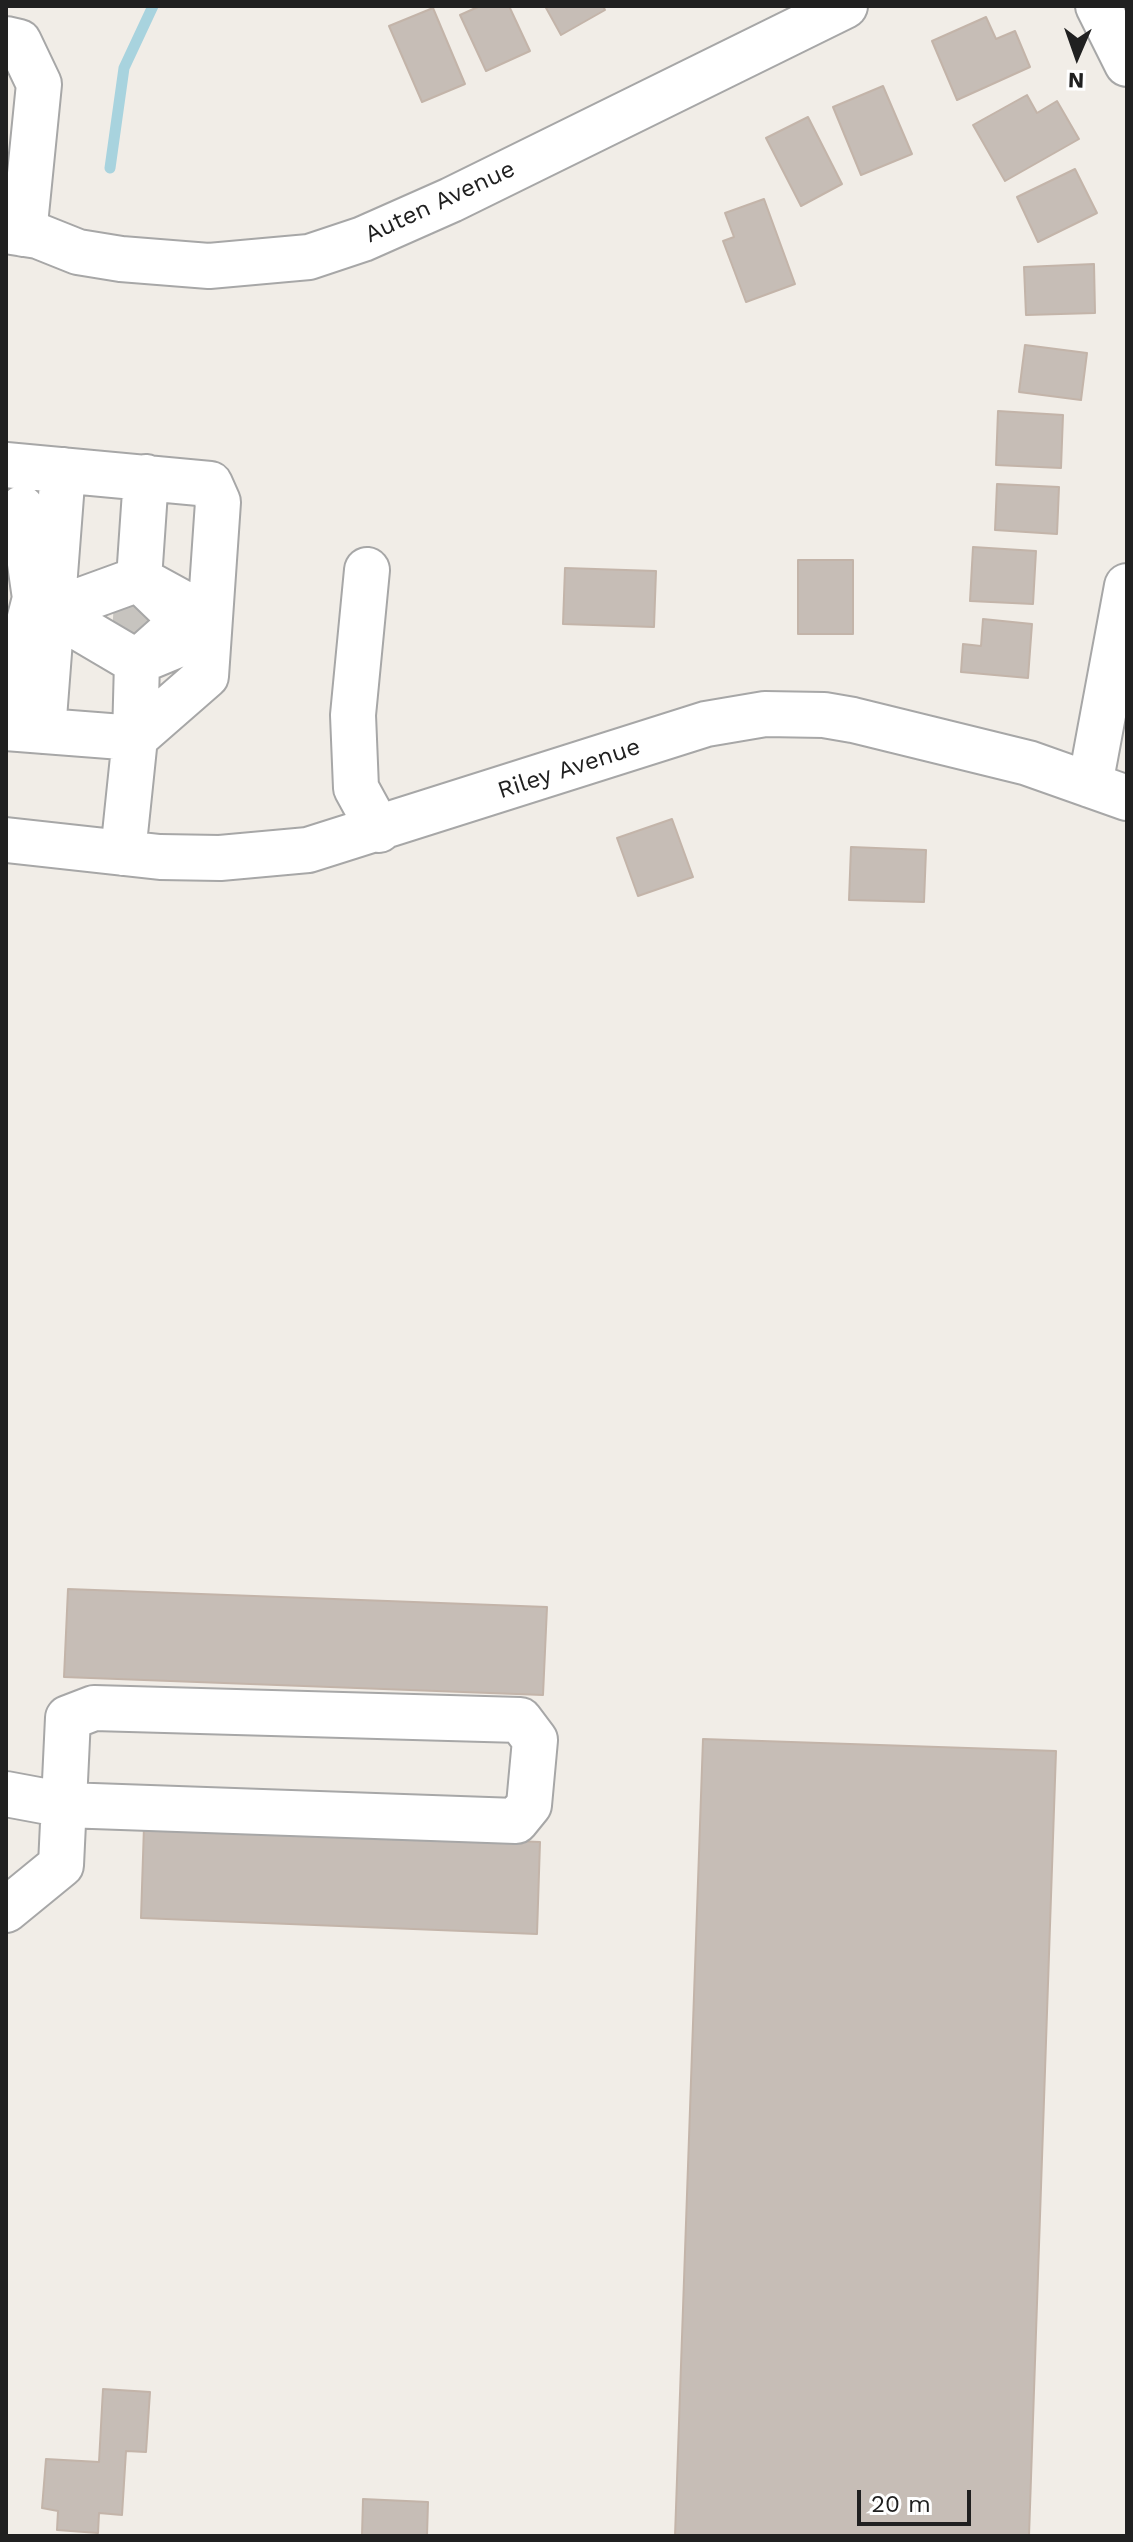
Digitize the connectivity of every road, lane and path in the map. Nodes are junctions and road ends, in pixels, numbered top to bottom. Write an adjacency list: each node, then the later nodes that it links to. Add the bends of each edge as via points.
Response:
1 (845, 6): 5 (street, Auten Avenue, via 451,200 309,257 209,266 121,259)
2 (1098, 6): 4 (street)
3 (6, 39): 5 (street, via 19,42 39,84)
4 (1127, 64)
5 (15, 233)
6 (6, 465): 7 (street)
7 (63, 470): 8 (street); 12 (street)
8 (146, 477): 12 (street); 15 (street, via 210,484 218,502 206,676)
9 (21, 525): 12 (street)
10 (367, 570): 17 (street, via 353,715 356,788)
11 (1127, 586): 16 (street)
12 (116, 615): 13 (street); 14 (street); 15 (street)
13 (12, 649)
14 (20, 718): 15 (street)
15 (135, 738): 19 (street)
16 (1108, 792): 17 (street, Riley Avenue, via 1028,763 853,720 765,714 706,724)
17 (379, 830): 19 (street, Riley Avenue, via 293,852 220,858)
18 (6, 840): 19 (street, Riley Avenue)
19 (123, 853)
20 (6, 1794): 21 (street)
21 (65, 1805): 21 (street, via 516,1821 529,1805 535,1740 520,1720 94,1708 68,1718); 22 (street, via 61,1865)
22 (6, 1910)

